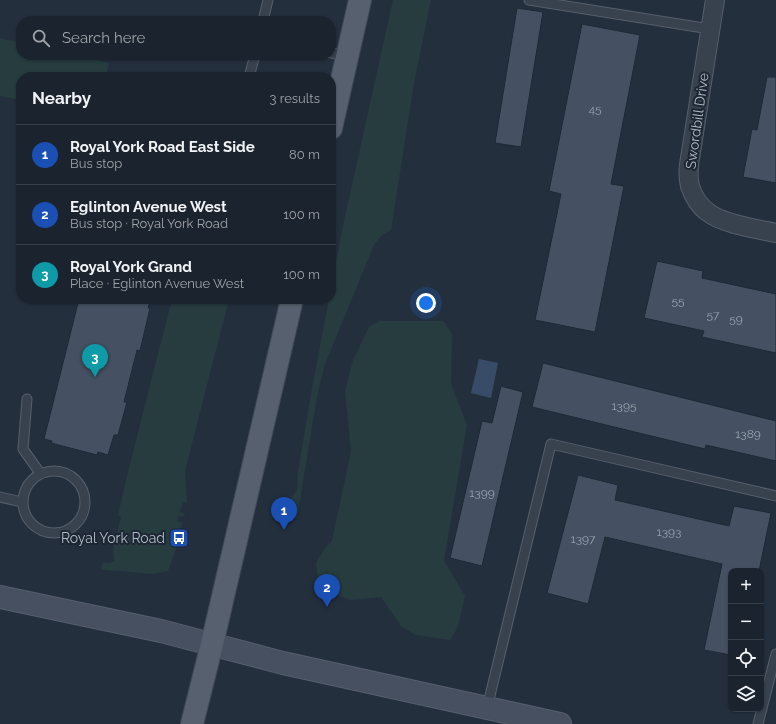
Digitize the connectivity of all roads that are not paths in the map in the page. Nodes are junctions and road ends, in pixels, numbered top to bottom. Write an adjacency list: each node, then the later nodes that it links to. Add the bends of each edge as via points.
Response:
1 (268, 0): 5 (lane)
2 (360, 0): 7 (main road)
3 (529, 0): 6 (lane)
4 (715, 0): 6 (street, Swordbill Drive)
5 (264, 16)
6 (710, 29): 11 (street, Swordbill Drive, via 688,170 690,185 696,200 709,214)
7 (339, 54): 10 (main road)
8 (254, 60): 9 (lane)
9 (250, 72)
10 (336, 82)
11 (776, 233)
12 (291, 304): 19 (main road)
13 (28, 399): 14 (lane, via 23,449)
14 (40, 473): 17 (lane, via 27,485); 17 (lane, via 58,470 75,477 85,492 85,510 76,526 59,534 41,531 27,520)
15 (776, 496): 21 (lane, via 551,444)
16 (0, 497): 17 (lane)
17 (22, 502)
18 (0, 597): 19 (main road)
19 (212, 644): 21 (main road, via 283,663); 22 (main road)
20 (776, 654): 24 (lane)
21 (488, 708): 23 (main road)
22 (192, 724)
23 (560, 724)
24 (758, 724)

